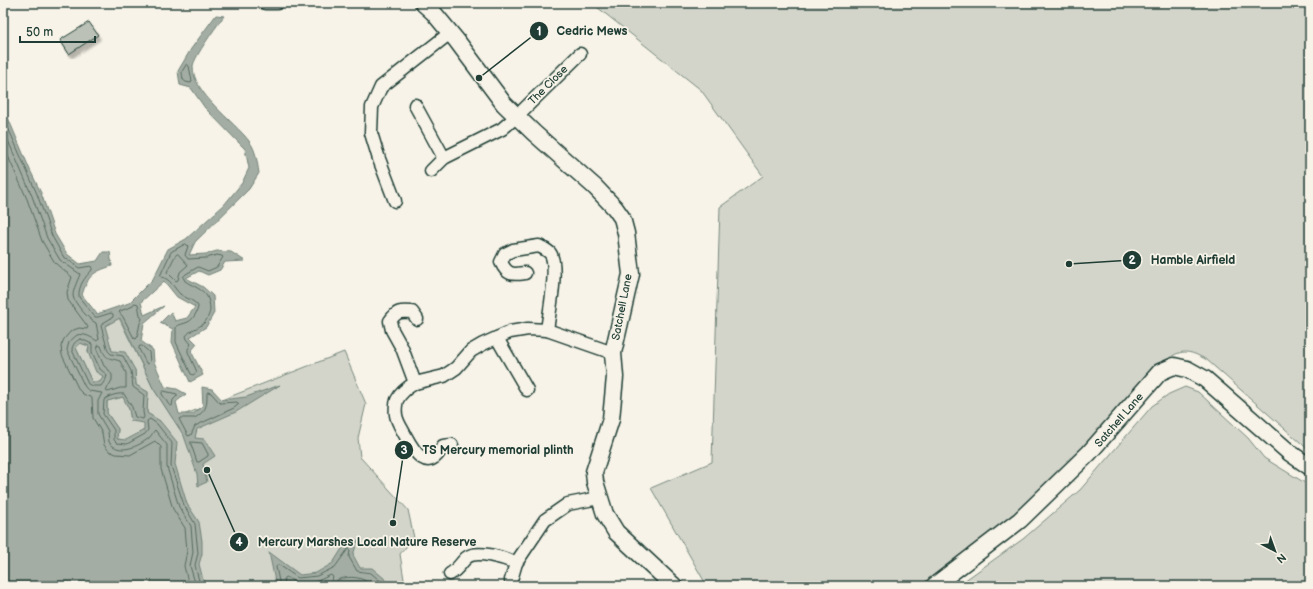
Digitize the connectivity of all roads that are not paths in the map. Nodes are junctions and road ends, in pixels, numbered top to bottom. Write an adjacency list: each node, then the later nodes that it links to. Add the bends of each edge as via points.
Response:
1 (265, 3): 2 (street)
2 (277, 3)
3 (423, 3): 4 (street, Satchell Lane)
4 (450, 33): 7 (street, Satchell Lane, via 504,104); 10 (street, via 381,87 372,107 371,133)
5 (580, 54): 7 (street, The Close)
6 (416, 105): 8 (street)
7 (517, 116): 8 (street, The Close, via 502,129); 15 (street, Satchell Lane, via 595,187 622,218 631,274)
8 (444, 158): 9 (street, The Close)
9 (431, 171)
10 (394, 201)
11 (525, 273): 13 (street, via 513,275 505,270 501,262 505,254 513,250 539,246 550,253 554,281)
12 (416, 312): 16 (street, via 402,311 395,314 390,321)
13 (547, 330): 14 (street, via 528,328); 15 (street)
14 (497, 338): 16 (street, via 471,351 456,368 444,376); 17 (street)
15 (613, 353): 20 (street, Satchell Lane, via 611,420 594,472)
16 (415, 383): 18 (street, via 405,389 396,401 396,415 401,427 415,453 421,458 434,458)
17 (527, 390)
18 (444, 444)
19 (1310, 466): 25 (street, Satchell Lane, via 1290,453 1205,379 1187,369 1174,366 1160,372 1089,453 1020,520)
20 (599, 498): 21 (street, via 568,504 544,520); 24 (street, Satchell Lane, via 605,514 620,536)
21 (516, 563): 22 (street, via 504,558 475,554 467,557); 23 (street, via 511,580)
22 (456, 574)
23 (512, 586)
24 (674, 586)
25 (934, 586)

